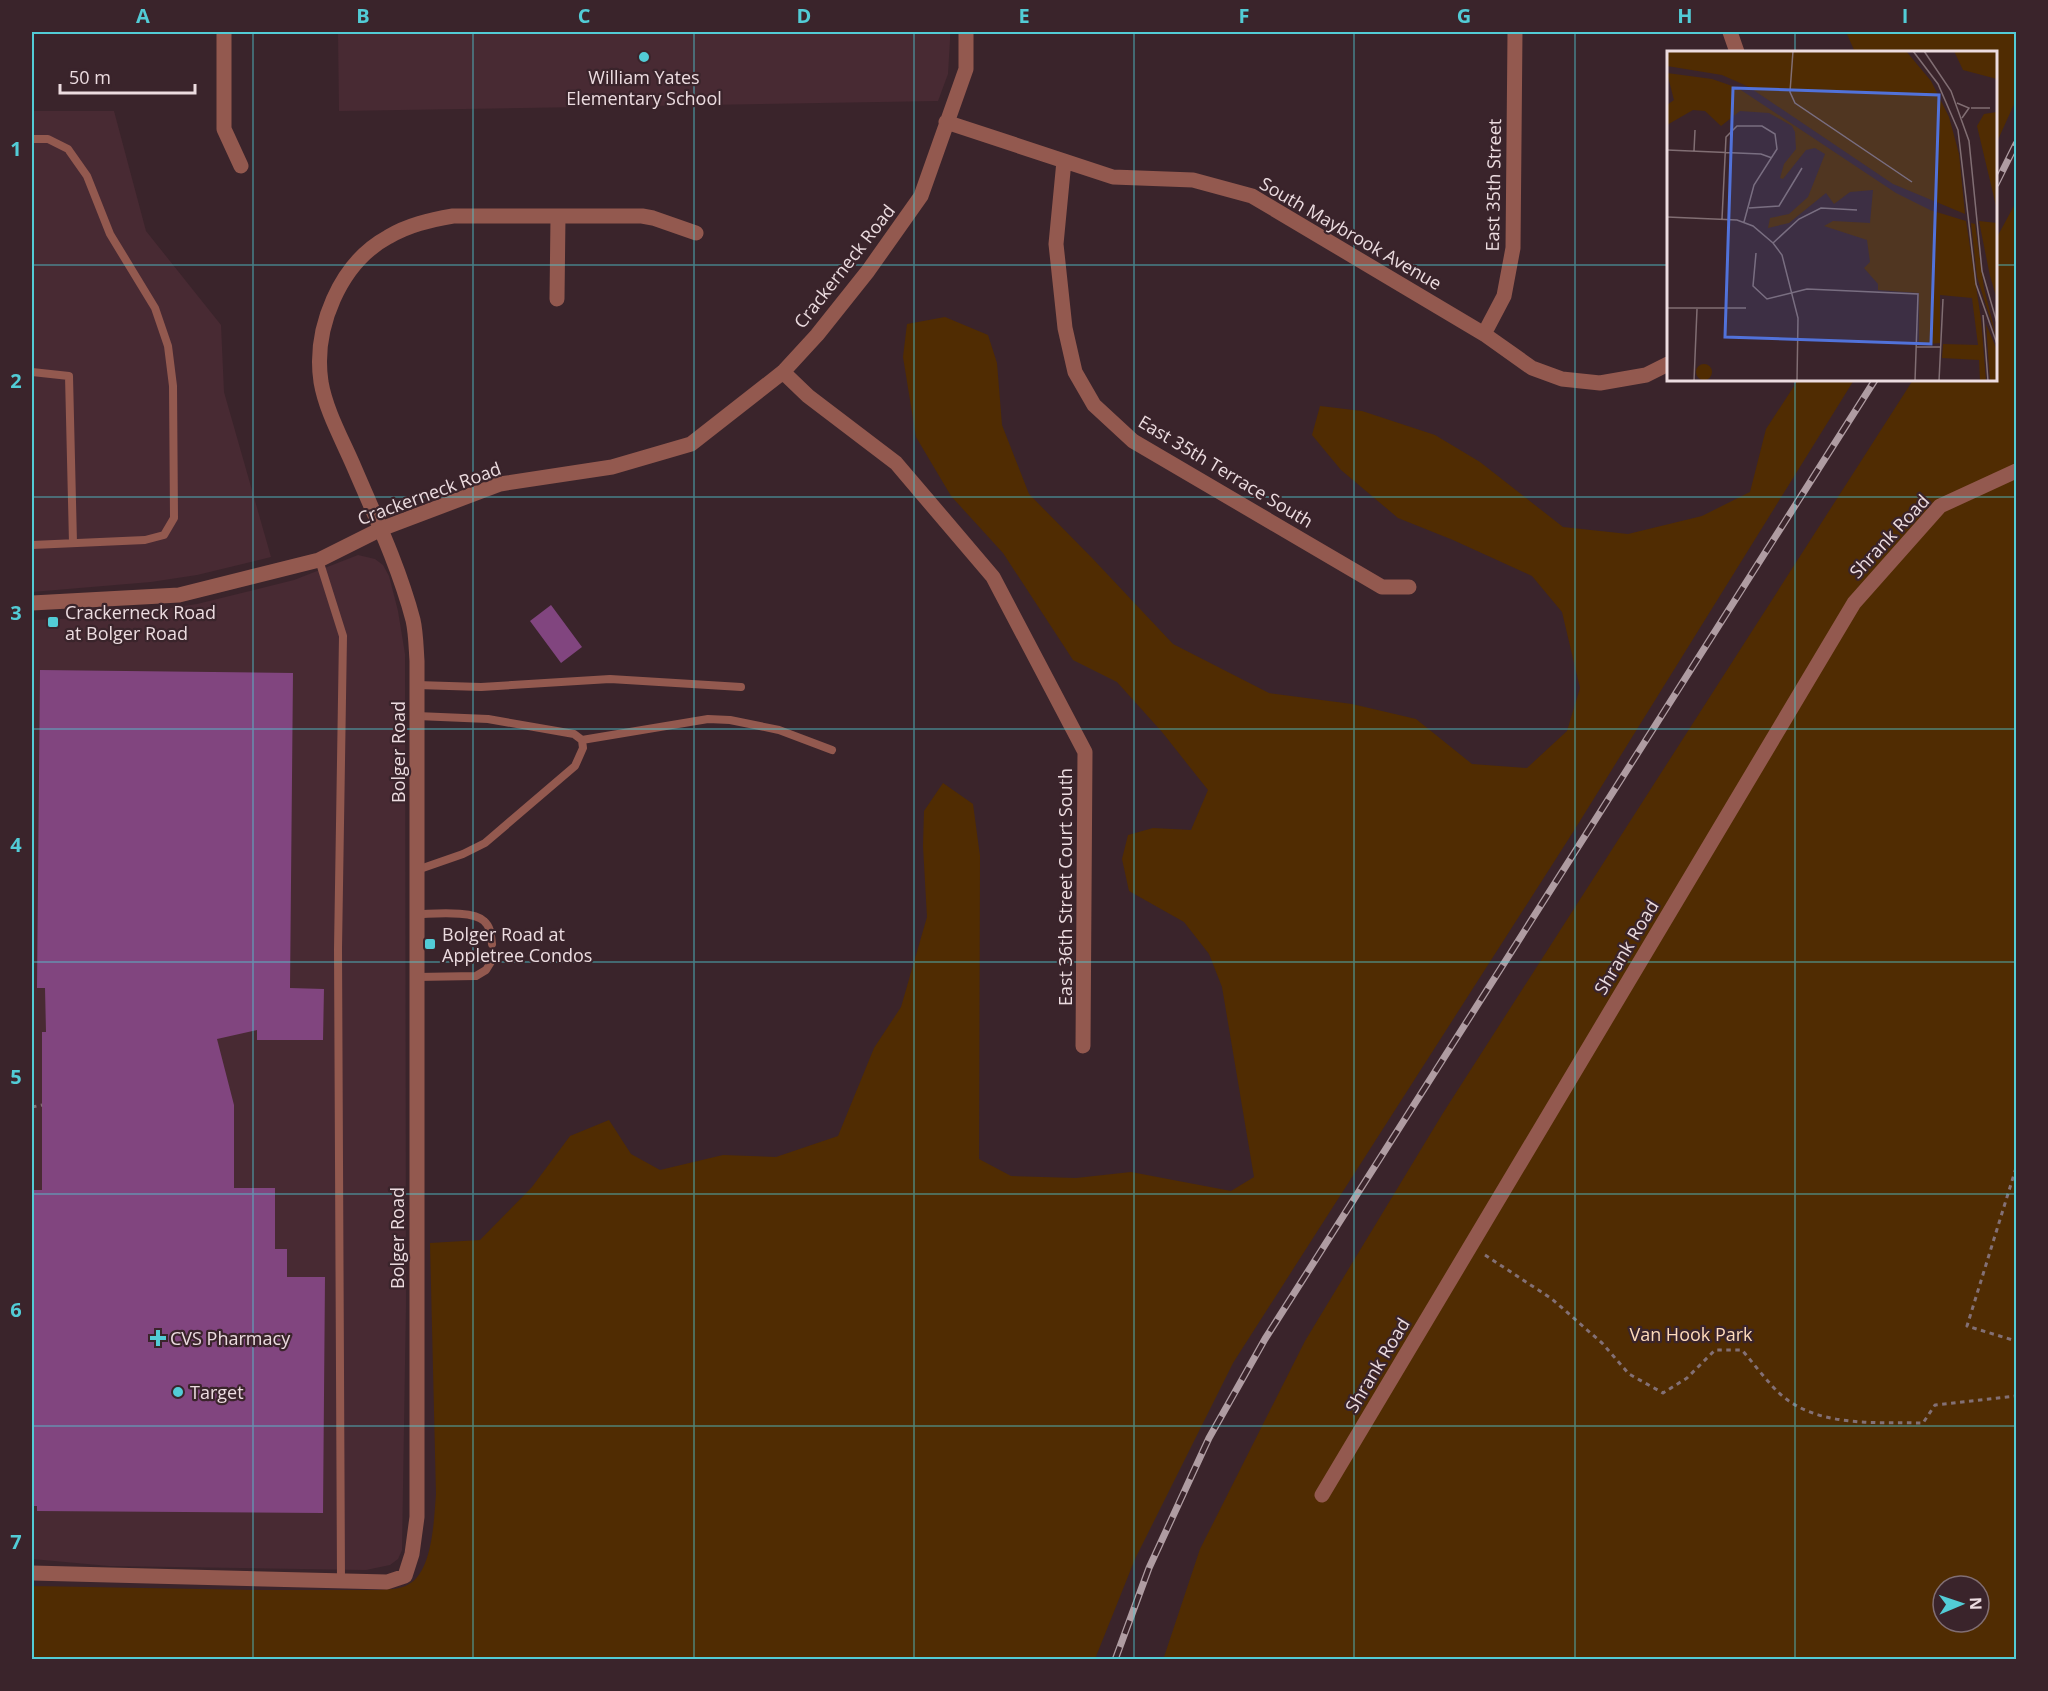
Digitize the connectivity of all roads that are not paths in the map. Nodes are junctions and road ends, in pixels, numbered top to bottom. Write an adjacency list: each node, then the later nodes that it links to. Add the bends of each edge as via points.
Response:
1 (224, 32): 9 (street, via 224,129)
2 (966, 32): 6 (street, Crackerneck Road, via 966,69)
3 (1515, 32): 13 (street, East 35th Street, via 1513,248 1504,296)
4 (1730, 32): 5 (street)
5 (1737, 51)
6 (946, 122): 8 (street, South Maybrook Avenue); 16 (street, Crackerneck Road, via 921,196 868,271)
7 (32, 140): 19 (lane, via 48,139 68,149 87,176 110,234 155,308 168,346 173,386 174,518 164,535 145,540)
8 (1064, 161): 13 (street, South Maybrook Avenue, via 1113,177 1193,180 1252,196); 22 (street, East 35th Terrace South, via 1056,244 1065,328 1075,372 1094,405 1133,441 1382,587)
9 (241, 166)
10 (558, 217): 11 (street, Bolger Road, via 653,218); 12 (street); 18 (street, Bolger Road, via 453,216 426,221 386,238 344,277 322,333 321,381 328,408)
11 (696, 233)
12 (557, 299)
13 (1484, 334): 14 (street, South Maybrook Avenue, via 1532,368 1562,379 1600,383 1646,375)
14 (1667, 364)
15 (32, 372): 19 (lane, via 69,376)
16 (783, 372): 18 (street, Crackerneck Road, via 691,444 612,467 500,484); 34 (street, East 36th Street Court South, via 808,396 896,463 993,577 1085,752)
17 (2016, 471): 35 (street, Shrank Road, via 1940,506 1854,603)
18 (381, 529): 21 (street, Crackerneck Road); 24 (street, Bolger Road, via 414,622)
19 (73, 543): 20 (lane)
20 (32, 545)
21 (319, 560): 23 (street, Crackerneck Road, via 179,595); 37 (lane, via 344,636 338,949)
22 (1409, 587)
23 (32, 603)
24 (417, 685): 25 (lane, via 481,687 610,679); 26 (street, Bolger Road)
25 (741, 687)
26 (417, 716): 27 (lane, via 488,719 574,734); 29 (street, Bolger Road)
27 (582, 740): 28 (lane, via 708,718 779,730); 29 (lane, via 583,748 575,766 485,843)
28 (832, 750)
29 (417, 870): 30 (street, Bolger Road)
30 (416, 914): 31 (lane, via 471,915 484,920); 33 (street, Bolger Road)
31 (492, 944)
32 (491, 962): 33 (lane, via 476,976)
33 (416, 977): 37 (street, Bolger Road, via 417,1517 405,1576 387,1582)
34 (1083, 1046)
35 (1322, 1495)
36 (32, 1573): 37 (street, Bolger Road)
37 (341, 1581)

